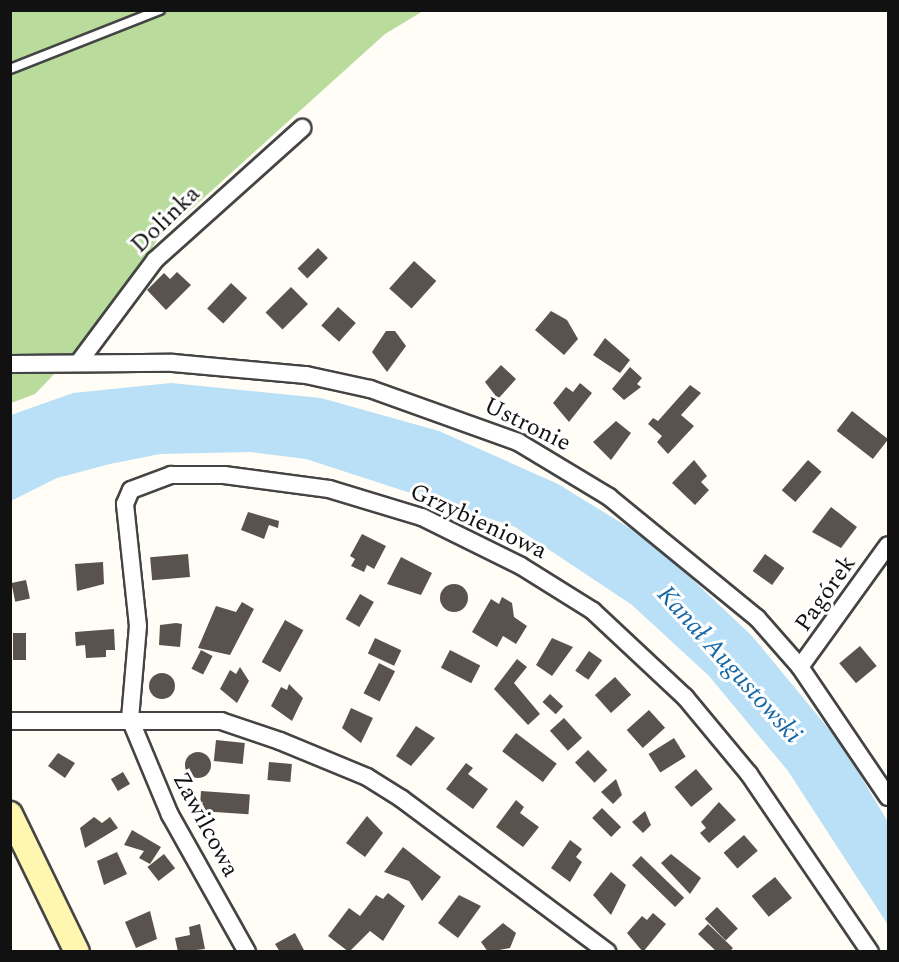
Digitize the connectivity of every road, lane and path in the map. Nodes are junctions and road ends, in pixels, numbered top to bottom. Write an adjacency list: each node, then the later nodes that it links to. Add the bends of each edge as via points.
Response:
1 (160, 10): 2 (lane)
2 (10, 69)
3 (302, 128): 4 (street, Dolinka, via 155,260)
4 (79, 362): 5 (street, Ustronie); 7 (street, Ustronie, via 173,363 306,375 370,389 518,442 609,496 675,546 757,618)
5 (10, 364)
6 (888, 545): 7 (street, Pagórek)
7 (800, 667): 10 (street, Ustronie)
8 (130, 718): 9 (street); 13 (street, Zawilcowa, via 170,814); 14 (street, via 221,722 368,777); 15 (street, Grzybieniowa, via 138,626 123,527 131,490 171,475 224,475 329,489 422,517 521,566 593,611 685,697 749,774)
9 (10, 721)
10 (888, 797)
11 (10, 814): 12 (main road)
12 (77, 951)
13 (247, 951)
14 (607, 951)
15 (870, 951)

